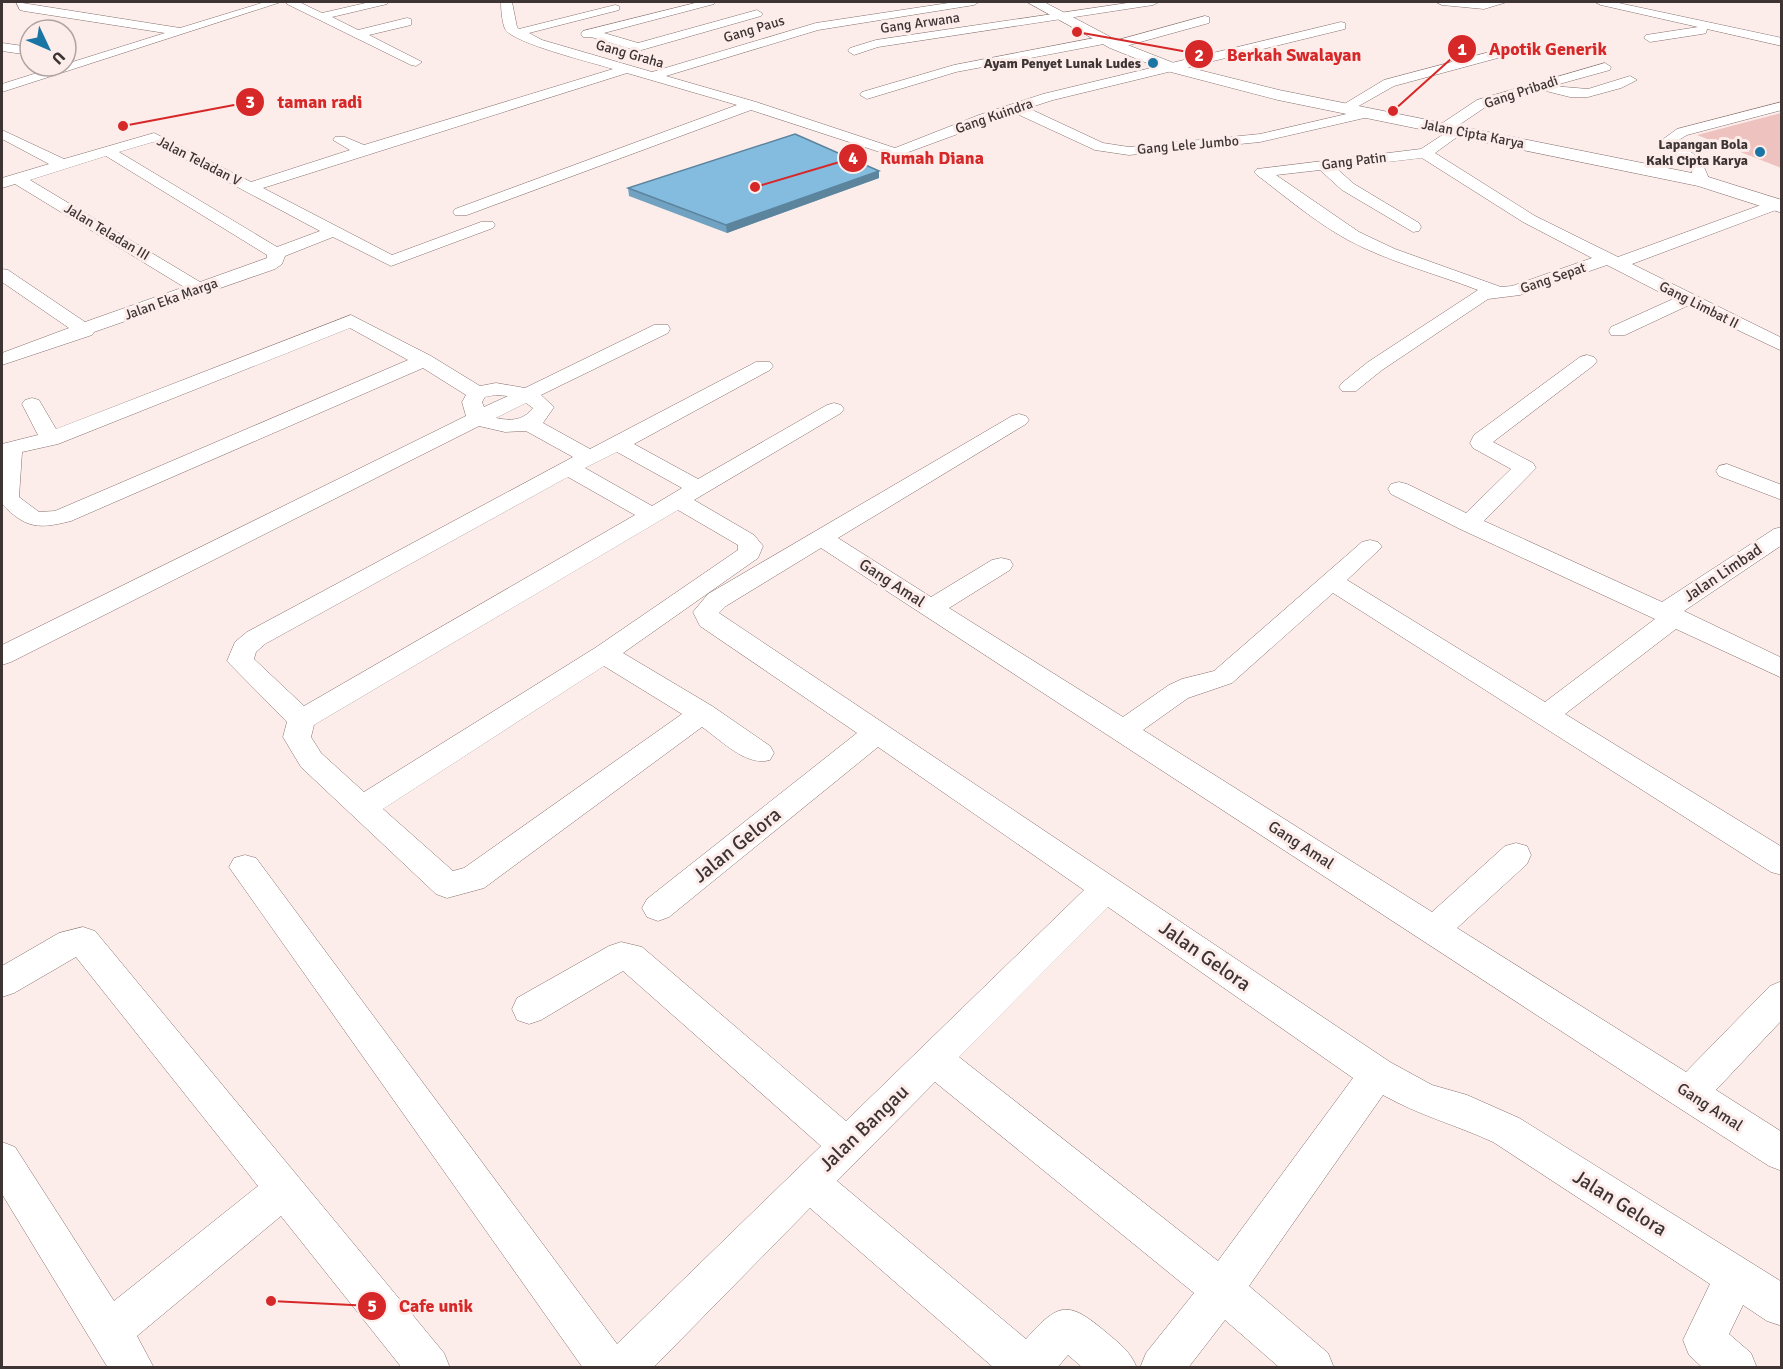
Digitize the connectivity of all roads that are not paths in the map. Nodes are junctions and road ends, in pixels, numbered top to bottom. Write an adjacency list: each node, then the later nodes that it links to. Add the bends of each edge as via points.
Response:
1 (21, 2): 27 (street, via 24,8)
2 (252, 2): 13 (street)
3 (291, 2): 20 (street)
4 (383, 2): 20 (street)
5 (506, 2): 25 (street)
6 (710, 2): 29 (street)
7 (974, 2): 44 (street, Gang Paus, via 816,27)
8 (1034, 2): 21 (main road, Jalan Cipta Karya)
9 (1148, 2): 21 (street, Gang Arwana)
10 (1442, 2): 11 (street, via 1484,6)
11 (1501, 2)
12 (1601, 2): 26 (street)
13 (271, 3): 27 (street)
14 (725, 5): 18 (street)
15 (622, 6): 25 (street)
16 (555, 12): 25 (street)
17 (391, 14): 28 (street, via 412,23)
18 (691, 14): 23 (street); 29 (street)
19 (757, 14): 23 (street)
20 (323, 16): 28 (street)
21 (1062, 17): 32 (main road, Jalan Cipta Karya); 36 (street, Gang Arwana, via 876,44)
22 (1205, 20): 32 (street)
23 (720, 24): 29 (street, via 638,47)
24 (1341, 26): 42 (street, Gang Kuindra)
25 (513, 27): 33 (street, Gang Graha)
26 (1717, 28): 30 (street); 31 (street)
27 (184, 32): 39 (street)
28 (356, 34): 40 (street)
29 (597, 35): 33 (street)
30 (1650, 38)
31 (1782, 42)
32 (1110, 43): 42 (main road, Jalan Cipta Karya); 48 (street, via 954,69)
33 (542, 44): 43 (street, Gang Graha)
34 (2, 47): 35 (street)
35 (18, 49)
36 (854, 51)
37 (1501, 53): 52 (street, via 1389,83)
38 (78, 59): 39 (street)
39 (91, 61): 47 (street)
40 (416, 62)
41 (1605, 67): 46 (street, Gang Pribadi)
42 (1173, 68): 51 (street, Gang Kuindra); 52 (main road, Jalan Cipta Karya)
43 (626, 69): 44 (street, Gang Graha); 57 (street)
44 (652, 76): 49 (street, Gang Graha)
45 (1630, 80): 46 (street, via 1582,95)
46 (1536, 86): 54 (street, Gang Pribadi, via 1482,103)
47 (2, 88)
48 (867, 94)
49 (751, 105): 51 (street, Gang Kuindra, via 895,153); 67 (street, Jalan Teladan V, via 463,209 461,212 487,225 395,259 386,259)
50 (1782, 106): 63 (street, via 1682,132 1670,140 1696,163)
51 (1016, 108): 53 (street, Gang Lele Jumbo, via 1100,147 1129,151 1260,138)
52 (1343, 109): 53 (main road, Jalan Cipta Karya)
53 (1368, 113): 54 (main road, Jalan Cipta Karya)
54 (1450, 130): 59 (street, Gang Patin); 63 (main road, Jalan Cipta Karya)
55 (2, 134): 60 (street)
56 (340, 140): 57 (street)
57 (363, 150): 64 (street)
58 (107, 151): 60 (street, Jalan Teladan V); 64 (street, Jalan Teladan V, via 154,137); 68 (street)
59 (1425, 153): 61 (street, Gang Patin); 69 (street, Gang Limbat II, via 1529,219)
60 (61, 164): 62 (street, Jalan Teladan V)
61 (1323, 164): 66 (street, via 1348,186); 72 (street, Gang Patin, via 1262,172 1354,236)
62 (9, 180): 71 (street, Jalan Teladan III)
63 (1702, 182): 65 (main road, Jalan Cipta Karya)
64 (250, 187): 67 (street, Jalan Teladan V)
65 (1778, 206): 69 (street, Gang Sepat)
66 (1413, 227)
67 (333, 232): 68 (street, Jalan Eka Marga)
68 (276, 253): 71 (street, Jalan Eka Marga, via 276,260 269,264)
69 (1613, 261): 72 (street, Gang Sepat); 73 (street, Gang Limbat II)
70 (2, 274): 76 (street)
71 (198, 288): 76 (street, Jalan Eka Marga)
72 (1500, 293): 82 (street, Gang Sepat, via 1483,294)
73 (1686, 298): 75 (street); 77 (street, Gang Limbat II)
74 (661, 329): 84 (street)
75 (1618, 330)
76 (85, 331): 78 (street, Jalan Eka Marga)
77 (1782, 345)
78 (2, 359)
79 (424, 360): 83 (street); 90 (street, via 351,321); 98 (street, via 63,516 43,521 27,516)
80 (1587, 361): 100 (street, via 1482,440 1485,446 1525,468)
81 (763, 366): 91 (street)
82 (1349, 387)
83 (477, 393): 84 (street, via 507,389); 87 (street, via 472,402)
84 (528, 395): 87 (street); 89 (street, via 544,407)
85 (32, 404): 90 (street)
86 (834, 409): 97 (street)
87 (477, 418): 89 (street, via 499,426); 109 (street)
88 (1019, 420): 102 (street)
89 (528, 423): 93 (street)
90 (50, 439): 92 (street)
91 (618, 444): 93 (street); 97 (street)
92 (6, 449): 98 (street)
93 (578, 463): 99 (street); 113 (street, via 244,648 240,661)
94 (1727, 471): 96 (street)
95 (1399, 489): 100 (street)
96 (1782, 493)
97 (690, 495): 99 (street); 108 (street, via 746,540 751,546 750,553)
98 (5, 499)
99 (653, 516): 113 (street)
100 (1468, 524): 107 (street)
101 (1782, 534): 107 (street, Jalan Limbad)
102 (820, 538): 106 (street, Gang Amal); 114 (street, via 717,600 706,612 709,620)
103 (1370, 547): 105 (street)
104 (1002, 565): 106 (street)
105 (1331, 580): 112 (street); 115 (street, via 1223,677 1216,682 1188,686 1153,707)
106 (931, 608): 115 (street, Gang Amal)
107 (1670, 615): 110 (street); 112 (street, Jalan Limbad)
108 (604, 654): 111 (street); 117 (street)
109 (2, 656)
110 (1782, 669)
111 (702, 713): 116 (street); 117 (street, via 473,879 447,885)
112 (1546, 715): 119 (street)
113 (302, 720): 117 (street, via 297,737 311,760)
114 (877, 732): 121 (street, Jalan Gelora); 122 (street, Jalan Gelora)
115 (1124, 732): 123 (street, Gang Amal)
116 (760, 753)
117 (362, 808)
118 (1516, 855): 123 (street)
119 (1782, 863)
120 (245, 867): 141 (street)
121 (1106, 888): 127 (street, Jalan Bangau); 128 (street, Jalan Gelora)
122 (658, 908)
123 (1433, 930): 129 (street, Gang Amal)
124 (2, 983): 134 (street, via 71,943 83,941)
125 (1782, 996): 129 (street)
126 (529, 1009): 130 (street, via 621,956 630,957)
127 (934, 1059): 130 (street, Jalan Bangau); 136 (street)
128 (1377, 1074): 135 (street, Jalan Gelora, via 1424,1099 1467,1112 1506,1130); 136 (street)
129 (1689, 1094): 131 (street, Gang Amal)
130 (847, 1145): 133 (street, Jalan Bangau)
131 (1782, 1153)
132 (2, 1160): 138 (street)
133 (809, 1182): 142 (street, Jalan Bangau); 143 (street)
134 (284, 1189): 138 (street); 140 (street)
135 (1736, 1276): 137 (street, Jalan Gelora); 147 (street, via 1704,1340)
136 (1222, 1290): 145 (street); 146 (street)
137 (1782, 1306)
138 (110, 1331): 139 (street)
139 (133, 1368)
140 (429, 1368)
141 (609, 1368)
142 (623, 1368)
143 (1028, 1368): 144 (street, via 1061,1331 1071,1330)
144 (1116, 1368)
145 (1161, 1368)
146 (1313, 1368)
147 (1736, 1368)

